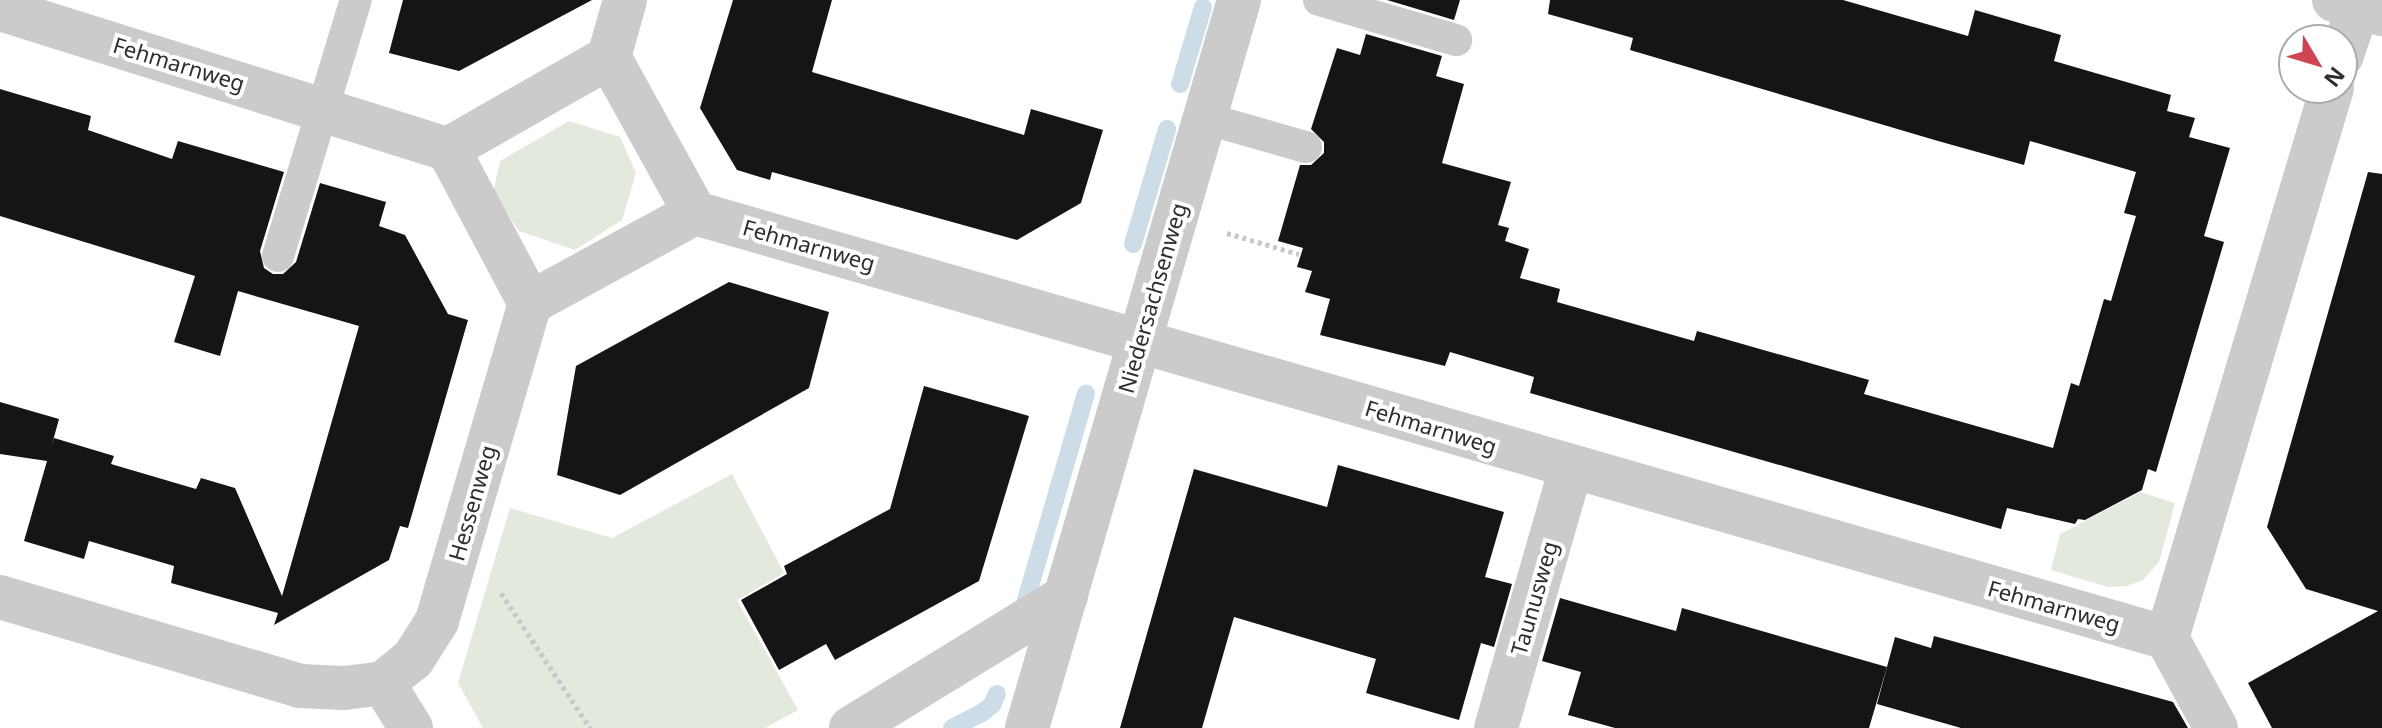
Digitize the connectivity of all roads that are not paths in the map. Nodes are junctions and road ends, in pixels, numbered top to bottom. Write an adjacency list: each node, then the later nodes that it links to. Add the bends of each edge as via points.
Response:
1 (356, 0): 9 (lane)
2 (625, 0): 7 (street)
3 (1239, 0): 10 (street, Niedersachsenweg)
4 (1319, 0): 6 (lane)
5 (0, 9): 9 (street, Fehmarnweg)
6 (1456, 40)
7 (609, 57): 12 (street); 13 (street)
8 (2327, 104): 20 (street)
9 (323, 109): 12 (street, Fehmarnweg); 14 (lane)
10 (1204, 118): 11 (lane); 16 (street, Niedersachsenweg)
11 (1306, 147)
12 (448, 149): 15 (street)
13 (695, 213): 15 (street); 16 (street, Fehmarnweg)
14 (278, 256)
15 (530, 303): 21 (street, Hessenweg, via 437,621 413,659)
16 (1140, 340): 17 (street, Fehmarnweg); 18 (street, Niedersachsenweg)
17 (1571, 469): 20 (street, Fehmarnweg); 25 (street, Taunusweg)
18 (1066, 596): 23 (street); 24 (street, Niedersachsenweg)
19 (0, 597): 21 (street, via 300,686)
20 (2167, 638): 26 (street)
21 (383, 683): 22 (street)
22 (411, 728)
23 (851, 728)
24 (1027, 728)
25 (1496, 728)
26 (2216, 728)

